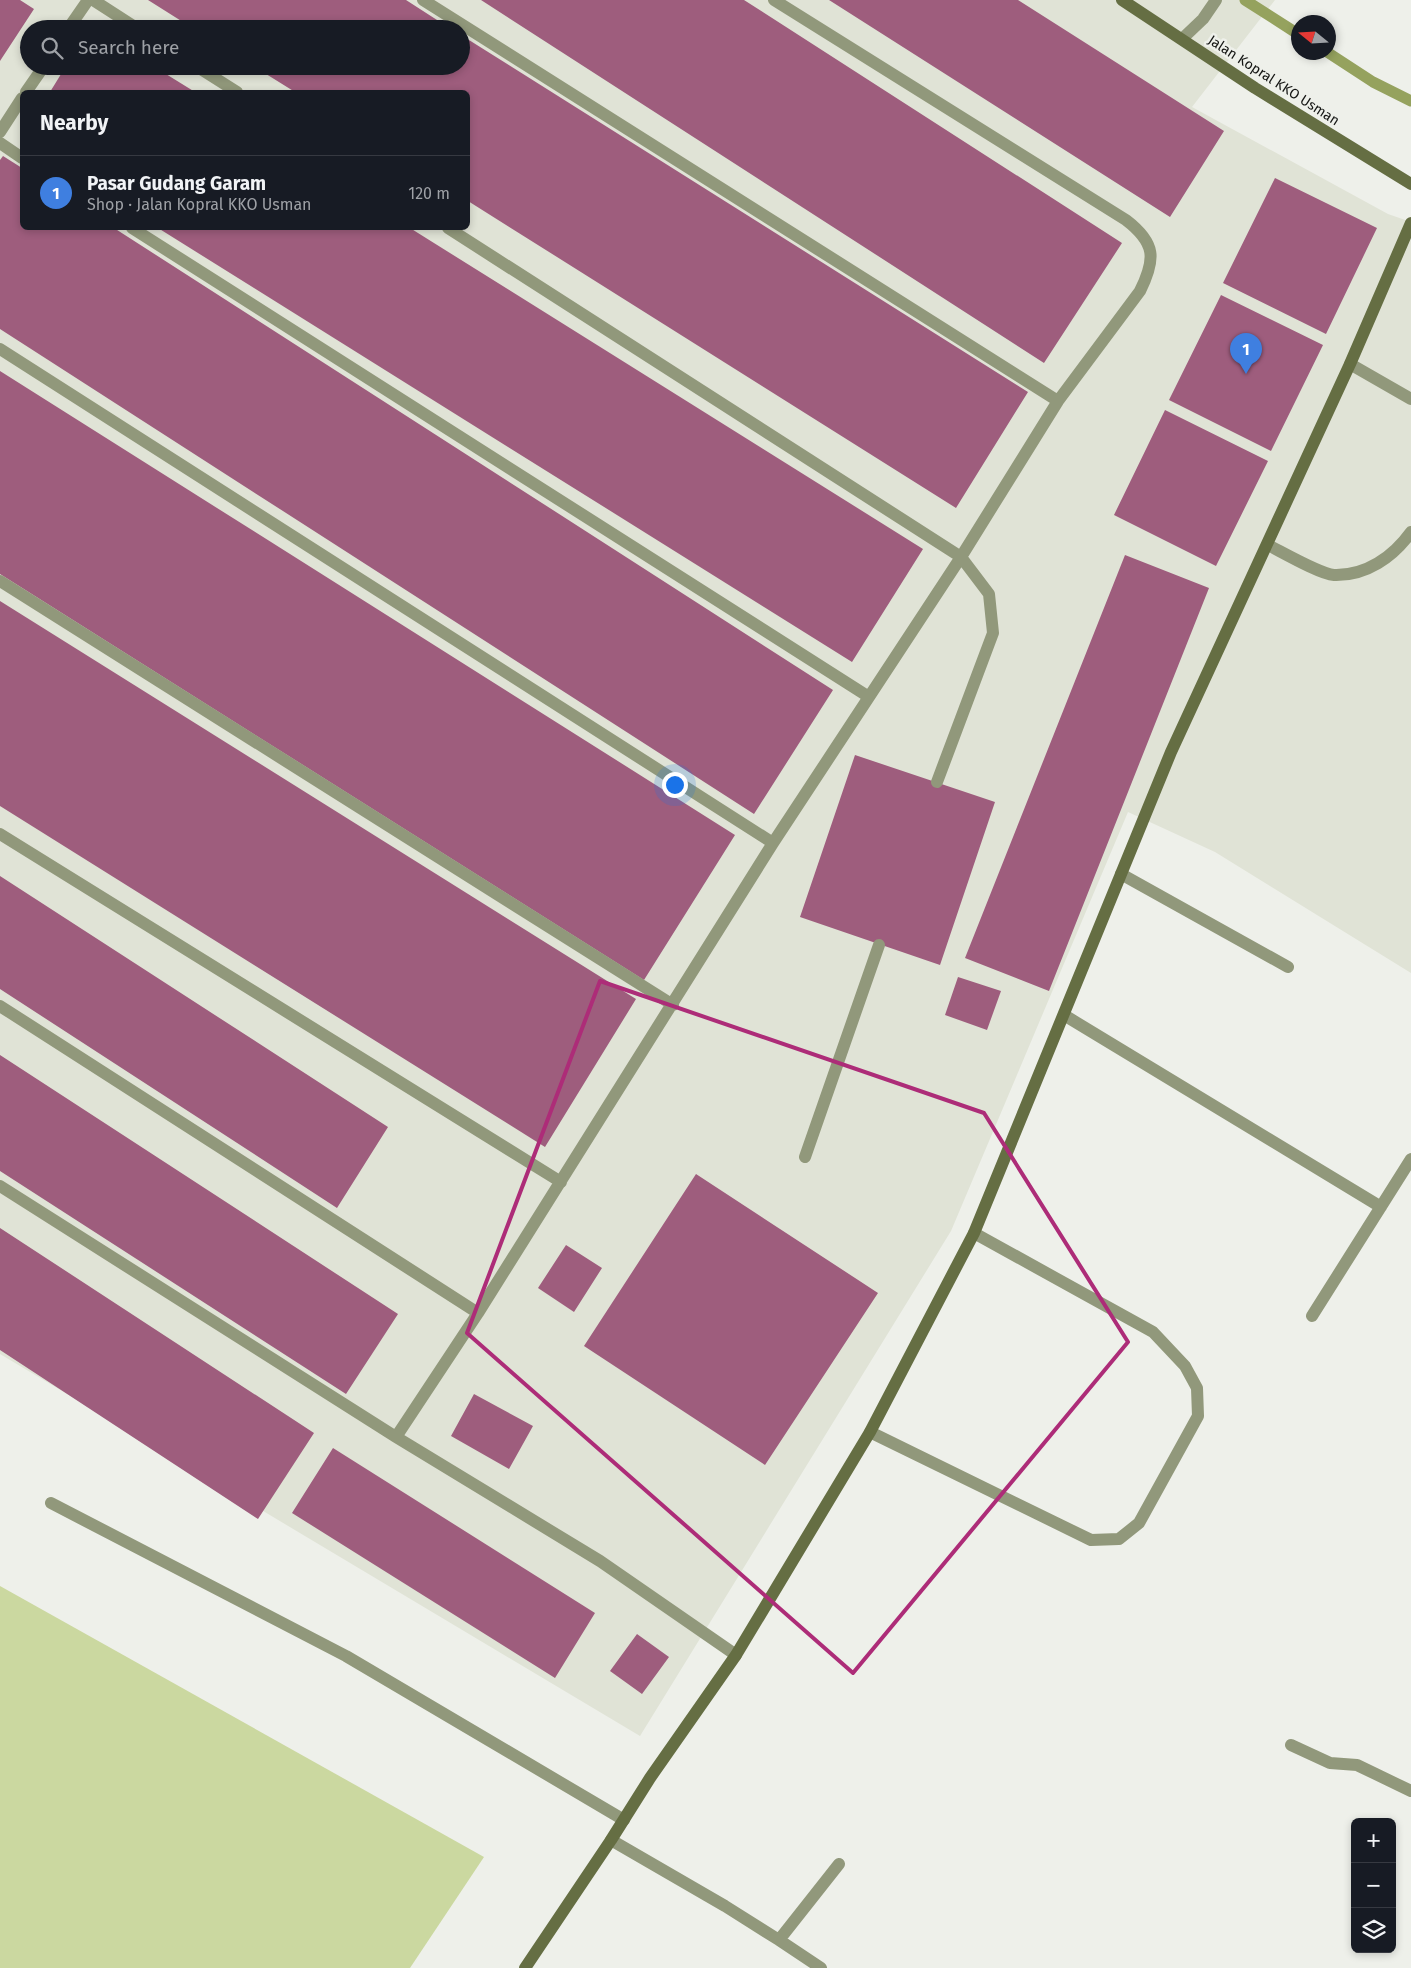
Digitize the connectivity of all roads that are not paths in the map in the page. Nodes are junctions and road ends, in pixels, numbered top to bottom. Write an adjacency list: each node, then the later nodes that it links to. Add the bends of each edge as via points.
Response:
1 (88, 0): 7 (street)
2 (93, 0): 8 (street)
3 (423, 0): 9 (street)
4 (774, 0): 27 (street, via 1141,232 1152,253 1149,273 1140,292)
5 (1122, 0): 11 (street, Jalan Kopral KKO Usman)
6 (1216, 0): 11 (street, via 1203,19)
7 (74, 20)
8 (124, 20)
9 (455, 20)
10 (470, 30): 27 (street)
11 (1182, 39): 20 (street, Jalan Kopral KKO Usman)
12 (38, 75): 14 (street)
13 (210, 75): 15 (street)
14 (27, 90)
15 (234, 90)
16 (20, 101): 17 (street)
17 (0, 132)
18 (0, 143): 19 (street)
19 (20, 157)
20 (1411, 184)
21 (1411, 222): 25 (street)
22 (135, 230): 32 (street)
23 (451, 230): 30 (street)
24 (0, 349): 35 (street)
25 (1350, 364): 26 (street); 29 (street)
26 (1411, 399)
27 (1058, 401): 30 (street)
28 (1411, 532): 29 (street, via 1400,547 1371,569 1333,575)
29 (1268, 545): 36 (street, via 1172,752)
30 (961, 557): 32 (street); 33 (street, via 989,594 993,633)
31 (0, 581): 39 (street)
32 (869, 696): 35 (street)
33 (937, 782)
34 (0, 834): 44 (street)
35 (774, 843): 39 (street)
36 (1121, 874): 38 (street); 41 (street)
37 (879, 945): 42 (street)
38 (1288, 967)
39 (673, 1005): 44 (street)
40 (0, 1006): 48 (street)
41 (1064, 1015): 46 (street); 47 (street)
42 (805, 1157)
43 (1411, 1159): 46 (street)
44 (561, 1182): 48 (street)
45 (0, 1186): 51 (street)
46 (1381, 1207): 49 (street)
47 (974, 1233): 50 (street); 50 (street, via 1153,1332 1184,1366 1197,1388 1198,1416 1139,1524 1118,1539 1091,1540)
48 (478, 1313): 51 (street)
49 (1312, 1316)
50 (870, 1432): 53 (street)
51 (396, 1437): 53 (street, via 600,1561)
52 (51, 1502): 56 (street, via 346,1656)
53 (736, 1655): 56 (street)
54 (1291, 1745): 55 (street, via 1330,1763 1357,1765)
55 (1411, 1791)
56 (624, 1820): 57 (street)
57 (611, 1840): 59 (street); 60 (street)
58 (839, 1864): 59 (street)
59 (779, 1940): 61 (street)
60 (525, 1968)
61 (821, 1968)

